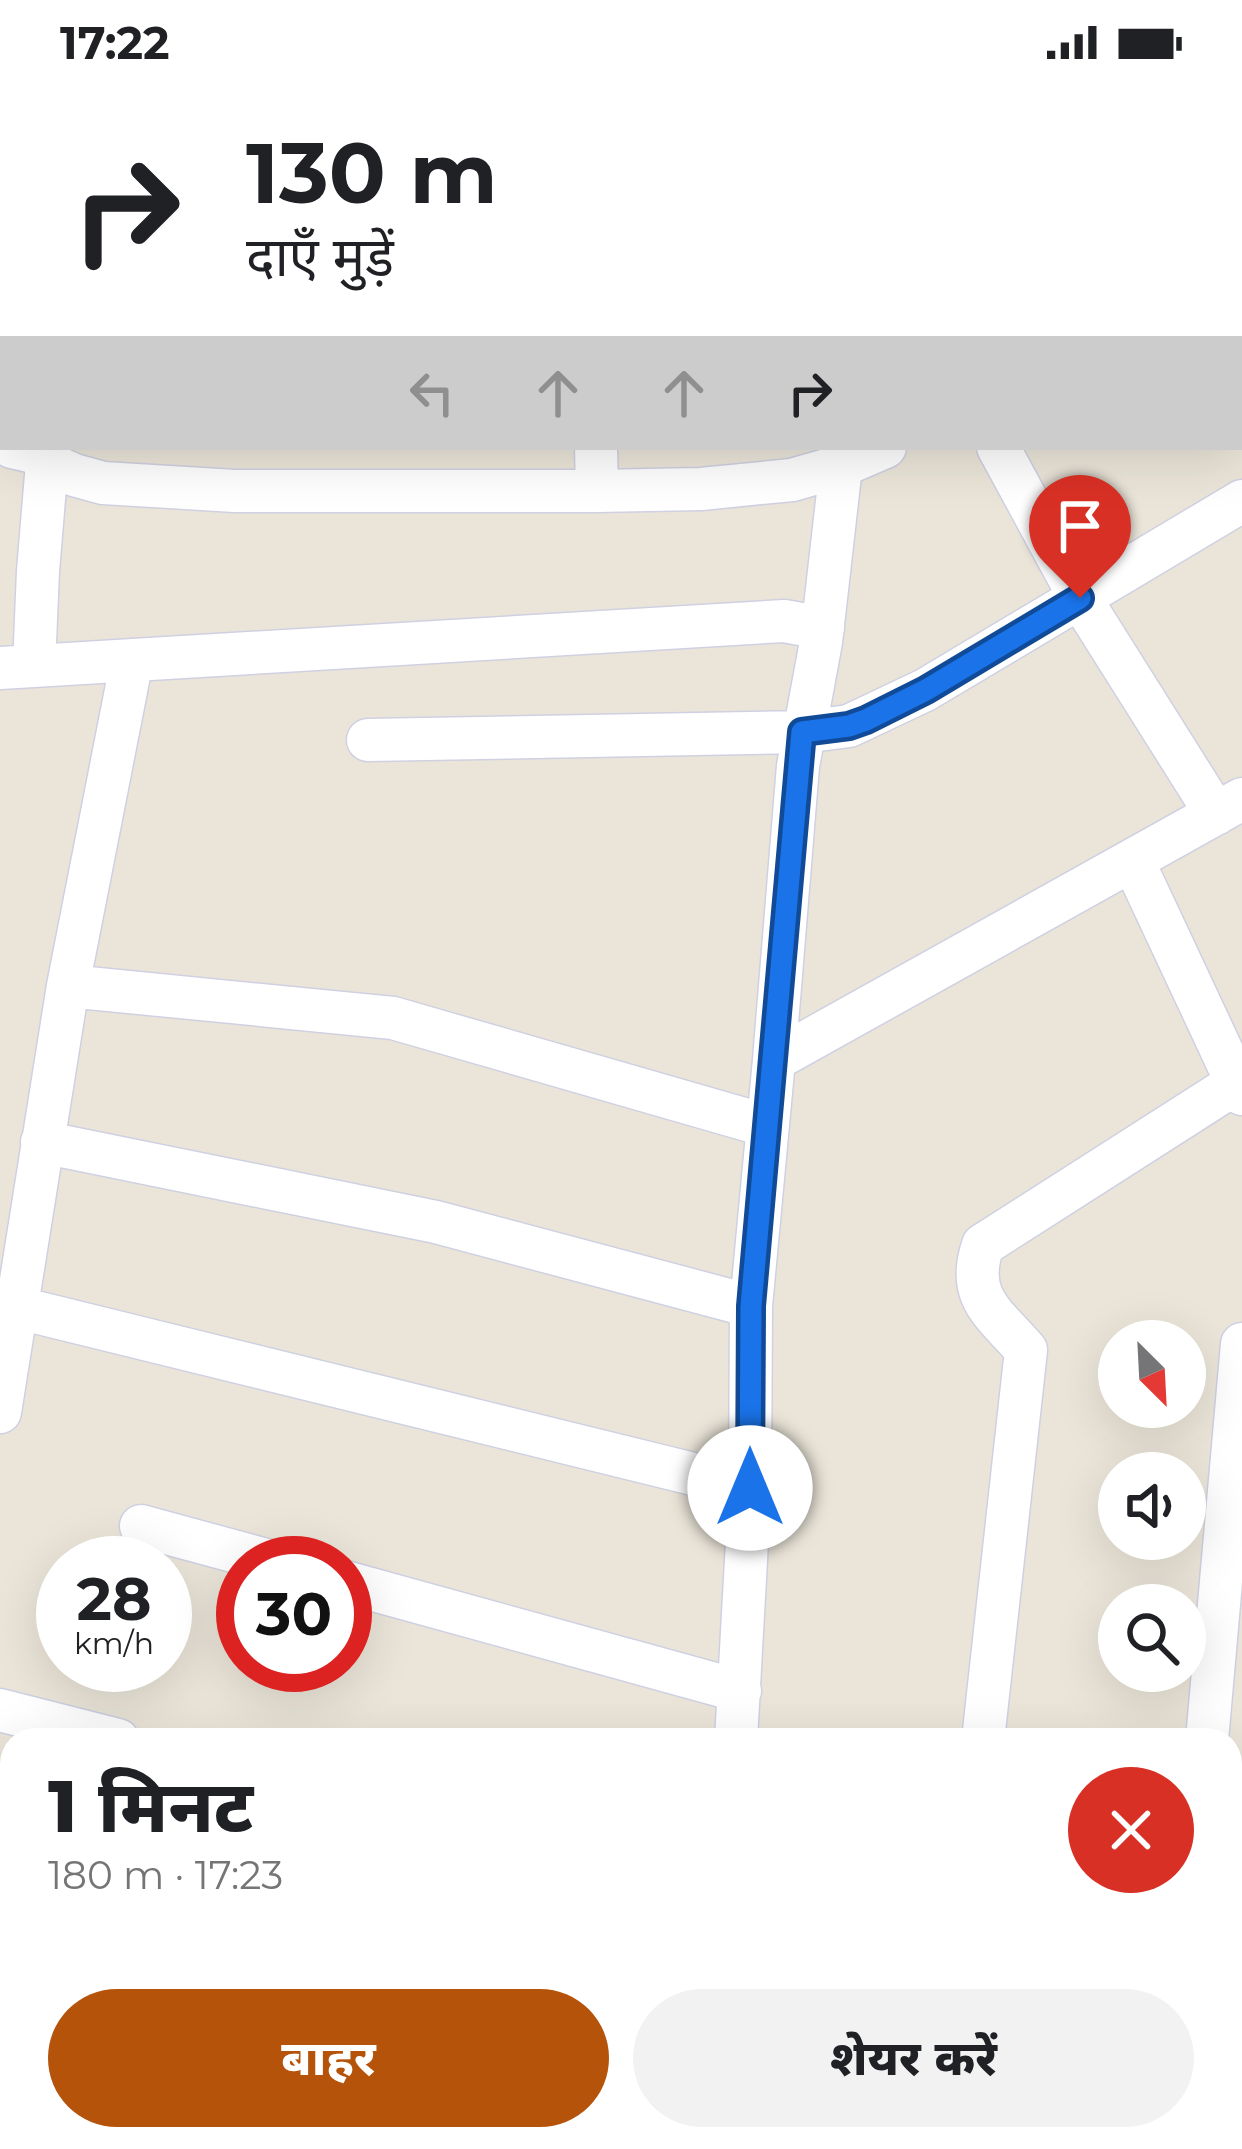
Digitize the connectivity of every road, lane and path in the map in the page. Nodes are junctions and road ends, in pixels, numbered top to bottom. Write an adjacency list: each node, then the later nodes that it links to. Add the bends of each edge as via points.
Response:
1 (22, 450): 6 (street, via 103,482); 8 (street)
2 (596, 450): 6 (street)
3 (879, 450): 5 (street)
4 (1000, 450): 9 (street)
5 (841, 466): 6 (street, via 792,480); 10 (street)
6 (597, 491)
7 (1242, 501): 9 (street)
8 (19, 570): 12 (street)
9 (1080, 598): 13 (street, via 866,720); 15 (street)
10 (823, 628): 11 (street, via 784,621); 13 (street)
11 (132, 661): 12 (street); 17 (street)
12 (17, 667)
13 (802, 732): 14 (street); 18 (street)
14 (368, 740)
15 (1229, 807): 16 (street)
16 (1132, 861): 18 (street); 19 (street)
17 (68, 986): 20 (street, via 393,1018); 21 (street)
18 (775, 1060): 20 (street)
19 (1240, 1088): 34 (street, via 983,1245 975,1268 980,1298 1026,1350)
20 (768, 1126): 23 (street)
21 (42, 1142): 22 (street); 23 (street, via 436,1222)
22 (15, 1306): 25 (street); 26 (street)
23 (751, 1306): 26 (street)
24 (1242, 1344): 35 (street)
25 (0, 1412)
26 (750, 1488): 30 (street)
27 (141, 1526): 28 (street)
28 (216, 1546)
29 (372, 1589): 30 (street)
30 (740, 1691): 33 (street)
31 (0, 1710): 32 (street)
32 (71, 1728)
33 (737, 1728)
34 (984, 1728)
35 (1208, 1728)

